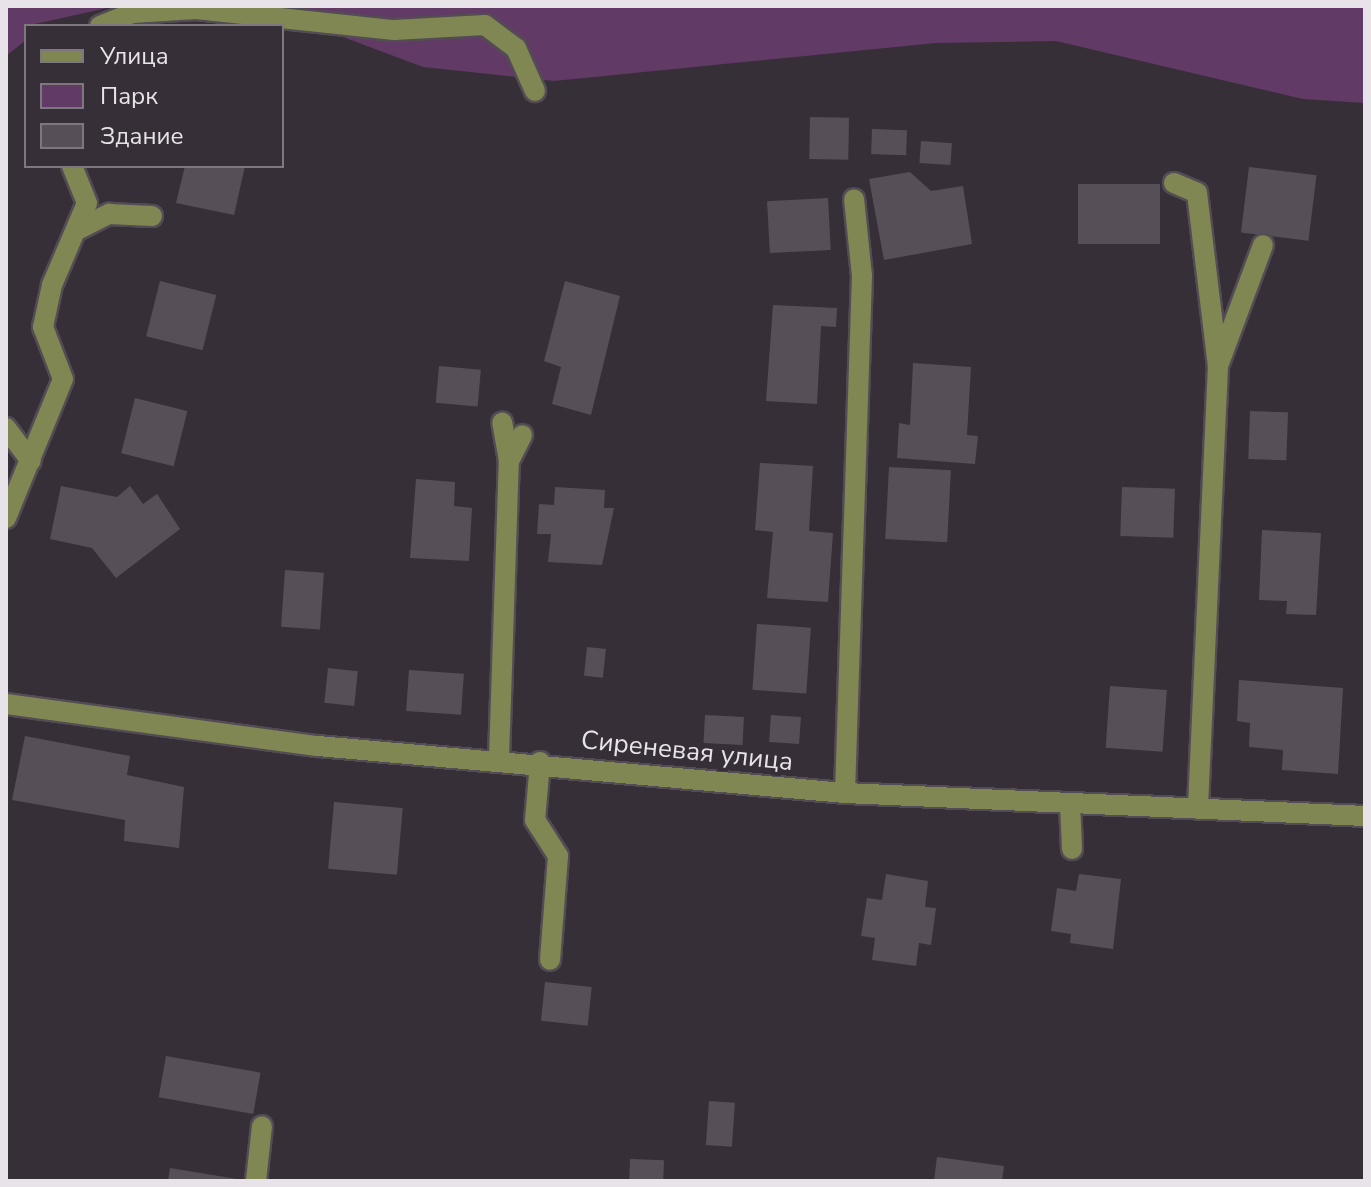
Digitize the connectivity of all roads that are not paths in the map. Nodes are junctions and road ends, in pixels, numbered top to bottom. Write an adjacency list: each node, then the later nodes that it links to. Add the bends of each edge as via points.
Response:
1 (105, 24): 2 (street, via 133,13 196,9 394,30 485,25 516,48)
2 (535, 91)
3 (73, 168): 7 (street, via 87,203)
4 (1174, 183): 9 (street, via 1197,193)
5 (854, 199): 19 (street, via 862,276)
6 (152, 216): 7 (street, via 109,214)
7 (79, 229): 13 (street, via 49,299 43,327 63,379)
8 (1263, 245): 9 (street)
9 (1218, 366): 21 (street)
10 (502, 423): 14 (street)
11 (6, 428): 13 (street)
12 (522, 435): 14 (street)
13 (31, 461): 15 (street)
14 (509, 461): 17 (street)
15 (6, 518)
16 (7, 710): 17 (street, Сиреневая улица, via 318,746)
17 (499, 758): 18 (street, Сиреневая улица)
18 (540, 762): 19 (street, Сиреневая улица); 24 (street, via 535,820 558,856)
19 (845, 793): 20 (street, Сиреневая улица)
20 (1070, 803): 21 (street, Сиреневая улица); 23 (street)
21 (1198, 809): 22 (street, Сиреневая улица)
22 (1365, 816)
23 (1072, 849)
24 (550, 960)
25 (262, 1126): 26 (street)
26 (256, 1181)

